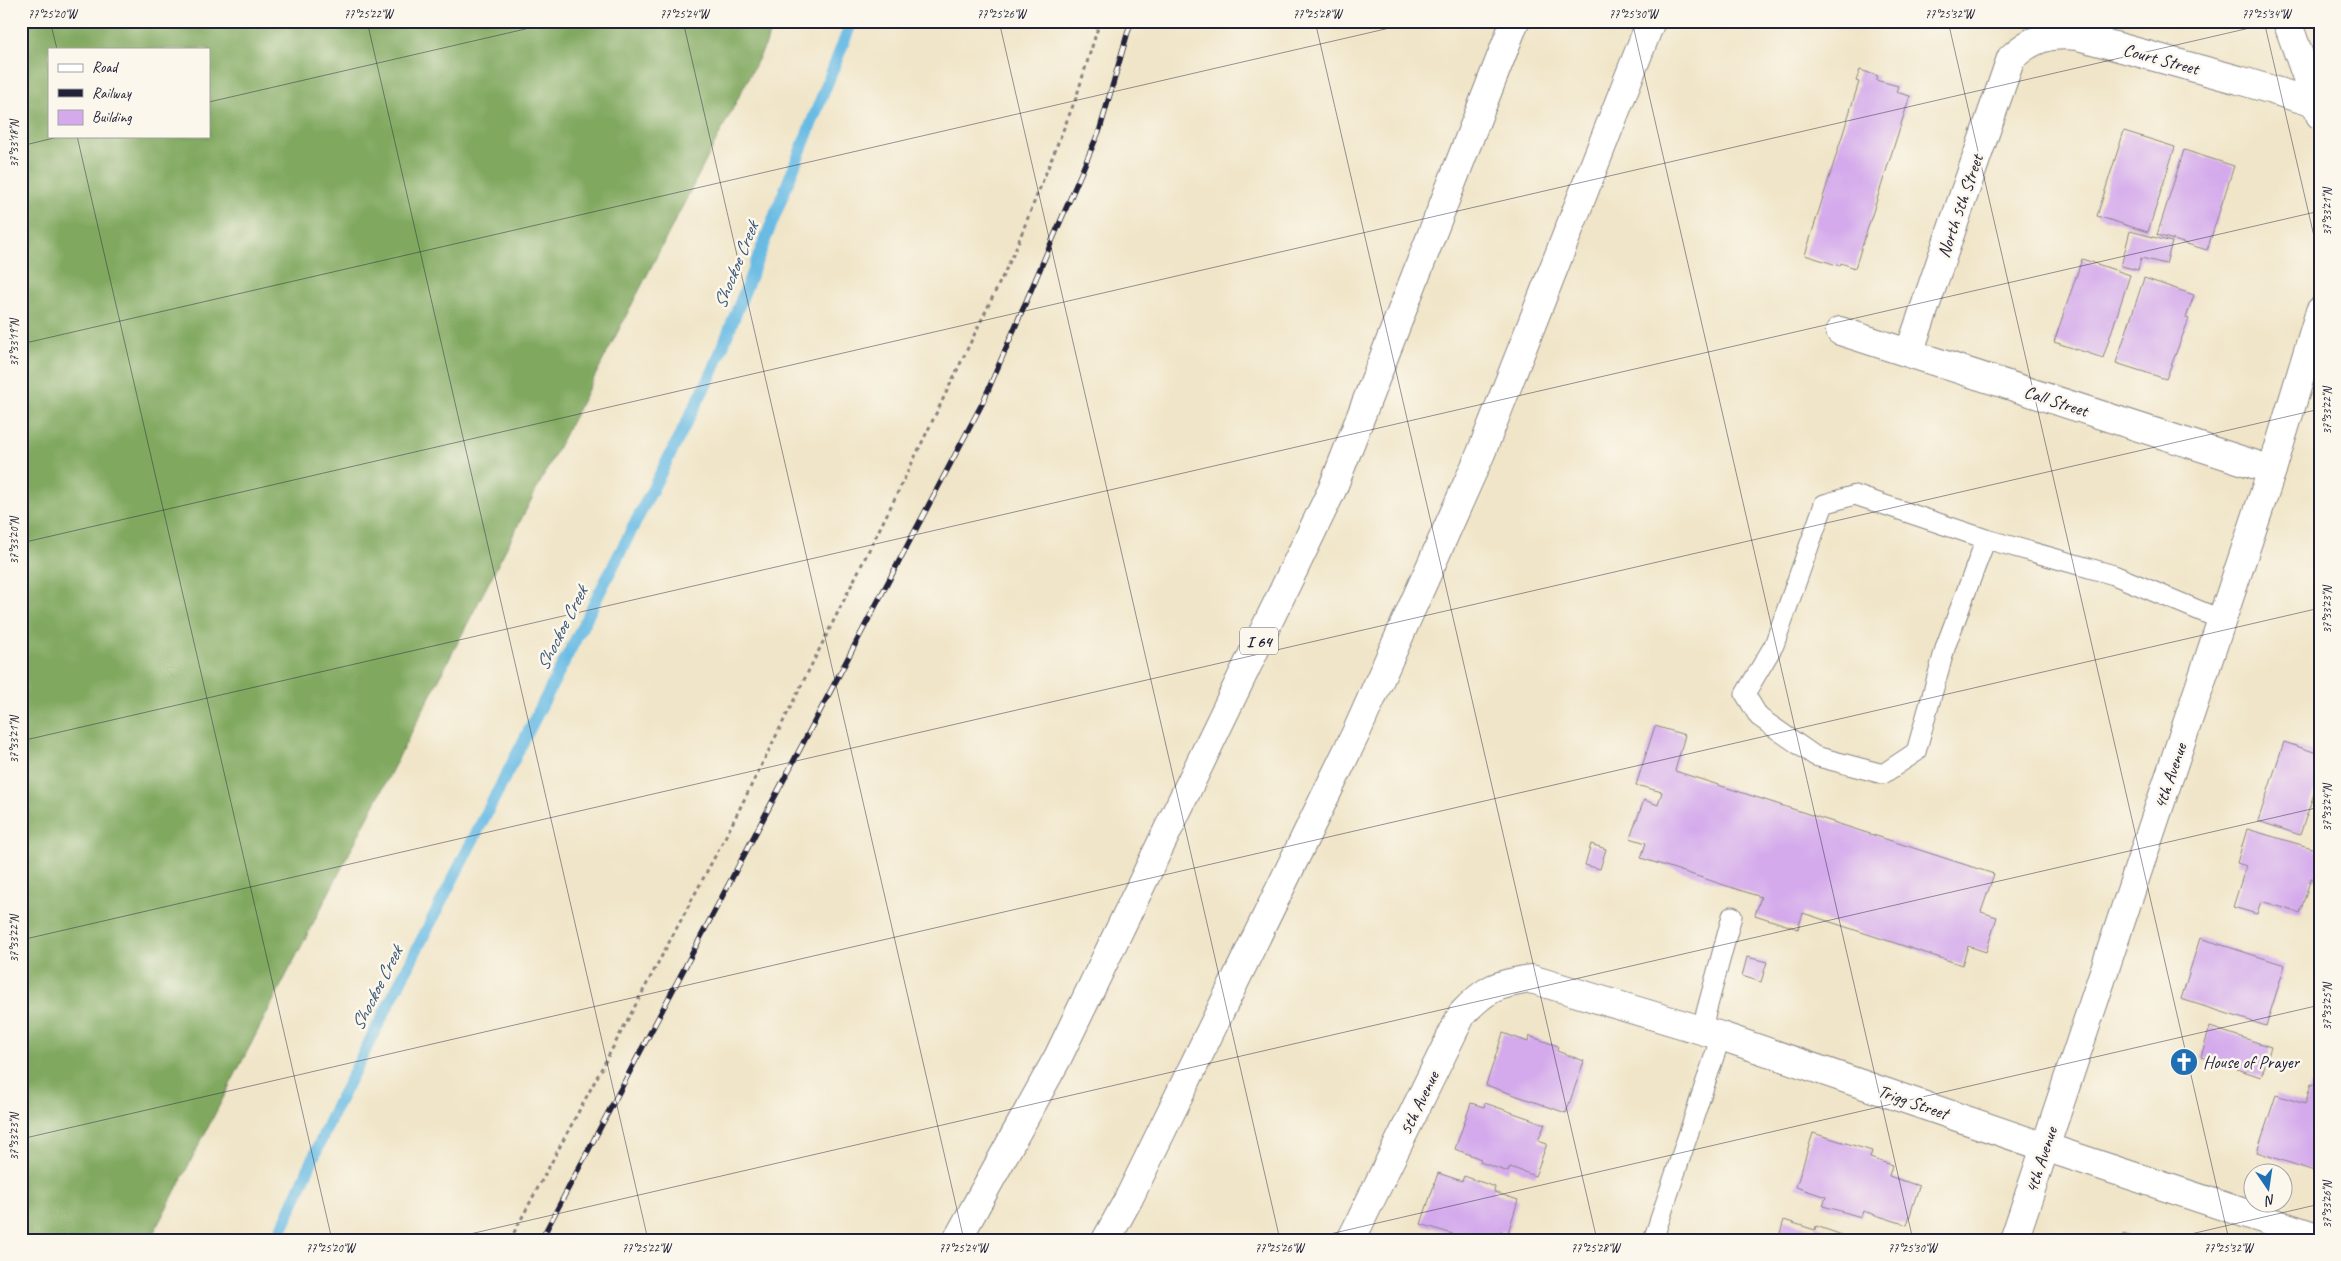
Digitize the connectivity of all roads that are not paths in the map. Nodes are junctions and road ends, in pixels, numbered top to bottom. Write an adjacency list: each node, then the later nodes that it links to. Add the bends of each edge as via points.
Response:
1 (1515, 21): 17 (main road, I 64, via 1332,490 1058,1057)
2 (1651, 21): 18 (main road, via 1481,453 1356,733)
3 (2287, 21): 5 (main road)
4 (2011, 58): 5 (main road, Court Street, via 2040,37 2078,36 2240,80); 8 (main road, North 5th Street)
5 (2318, 109)
6 (2320, 310): 9 (main road, 4th Avenue)
7 (1840, 331): 8 (main road, Call Street)
8 (1909, 353): 9 (main road, Call Street)
9 (2272, 470): 11 (main road, 4th Avenue)
10 (1986, 539): 10 (lane, via 1946,645 1916,752 1883,774 1815,756 1759,717 1746,694 1774,645 1824,504 1856,495); 11 (lane, via 2114,575)
11 (2222, 620): 15 (main road, 4th Avenue)
12 (1732, 916): 14 (lane)
13 (1505, 983): 14 (main road, Trigg Street, via 1531,979); 19 (main road, 5th Avenue, via 1481,994 1462,1014)
14 (1711, 1033): 15 (main road, Trigg Street); 20 (lane)
15 (2045, 1147): 16 (main road, Trigg Street); 21 (main road, 4th Avenue)
16 (2320, 1237)
17 (957, 1240)
18 (1106, 1240)
19 (1351, 1240)
20 (1653, 1240)
21 (2014, 1240)

